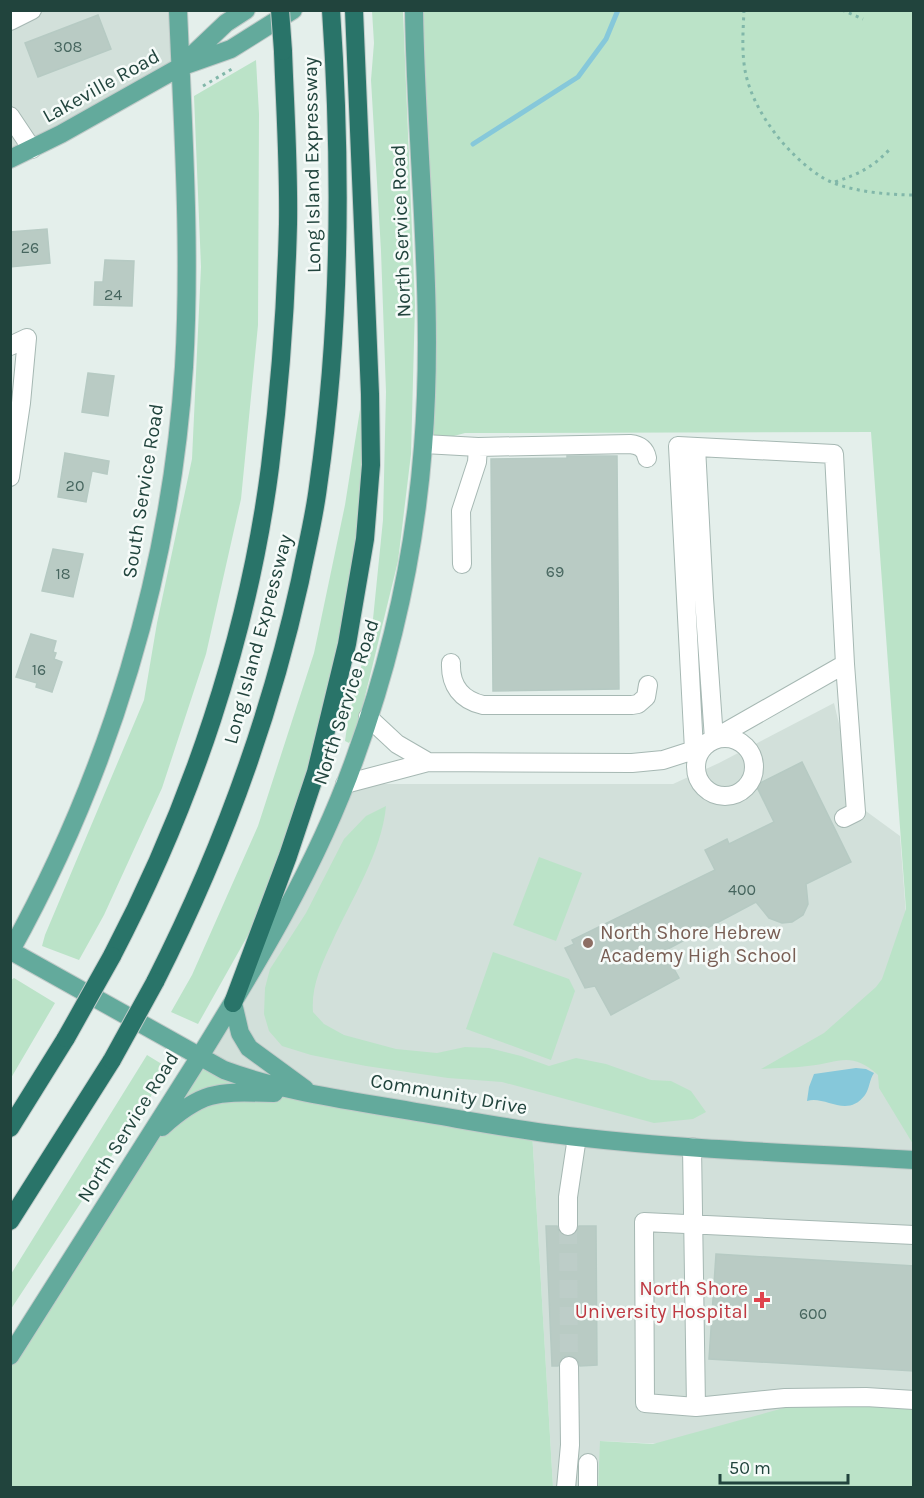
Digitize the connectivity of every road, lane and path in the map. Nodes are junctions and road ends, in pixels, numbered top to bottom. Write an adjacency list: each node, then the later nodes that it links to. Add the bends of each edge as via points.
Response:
1 (32, 10): 12 (street)
2 (178, 10): 13 (main road, South Service Road)
3 (246, 10): 13 (main road, Lakeville Road, via 226,23)
4 (280, 10): 40 (highway, Long Island Expressway, bridge, via 288,222 286,285 277,407 247,590 214,710 147,885 66,1038)
5 (293, 10): 13 (main road, Lakeville Road, via 231,49)
6 (331, 10): 45 (highway, Long Island Expressway, bridge, via 339,182 336,306 318,490 278,671 241,787 195,902 112,1060)
7 (354, 10): 37 (highway, via 371,419 363,551 347,644 316,772)
8 (414, 10): 21 (main road, North Service Road, via 428,305)
9 (744, 10): 18 (path, via 747,79 764,118 786,148 821,177)
10 (842, 10): 11 (path)
11 (863, 19)
12 (10, 21)
13 (180, 67): 15 (main road, Lakeville Road); 36 (main road, South Service Road, via 186,304 181,400 164,522 136,645 104,746 61,851)
14 (10, 116): 15 (street)
15 (32, 149): 17 (main road, Lakeville Road)
16 (889, 150): 18 (path, via 876,164)
17 (10, 159)
18 (835, 182): 19 (path, via 860,191)
19 (914, 195)
20 (10, 346): 25 (street, via 27,338)
21 (424, 444): 23 (street); 30 (main road, North Service Road, via 409,559)
22 (687, 446): 28 (street, via 834,454); 31 (street); 32 (street)
23 (478, 447): 24 (street, via 630,444 644,449); 26 (street, via 461,511)
24 (646, 458)
25 (10, 477)
26 (462, 564)
27 (451, 663): 29 (street, via 458,692 483,705 632,705 646,697)
28 (845, 664): 31 (street); 35 (street, via 856,812)
29 (648, 685)
30 (368, 717): 33 (street, via 397,744); 34 (main road, North Service Road)
31 (714, 739): 32 (street)
32 (693, 750): 33 (street, via 663,760 632,763)
33 (428, 762): 34 (street)
34 (345, 784): 37 (main road, North Service Road, via 291,904)
35 (844, 818)
36 (11, 952): 38 (main road, Community Drive)
37 (233, 1003): 38 (main road, North Service Road); 39 (main road, via 240,1033 249,1048)
38 (199, 1057): 39 (main road, Community Drive, via 224,1070); 42 (main road, North Service Road)
39 (312, 1094): 41 (main road, Community Drive); 42 (main road, via 228,1092 207,1096 182,1109)
40 (10, 1128)
41 (577, 1137): 43 (main road, Community Drive); 47 (street)
42 (145, 1142): 49 (main road, North Service Road)
43 (692, 1147): 44 (main road, Community Drive); 46 (street)
44 (914, 1160)
45 (10, 1221)
46 (695, 1224): 48 (street); 52 (street); 52 (street, via 644,1222 645,1403)
47 (568, 1226)
48 (914, 1235)
49 (10, 1356)
50 (569, 1366): 54 (street)
51 (914, 1401): 52 (street, via 866,1396 786,1398)
52 (696, 1407)
53 (588, 1463): 55 (street)
54 (566, 1488)
55 (588, 1488)

